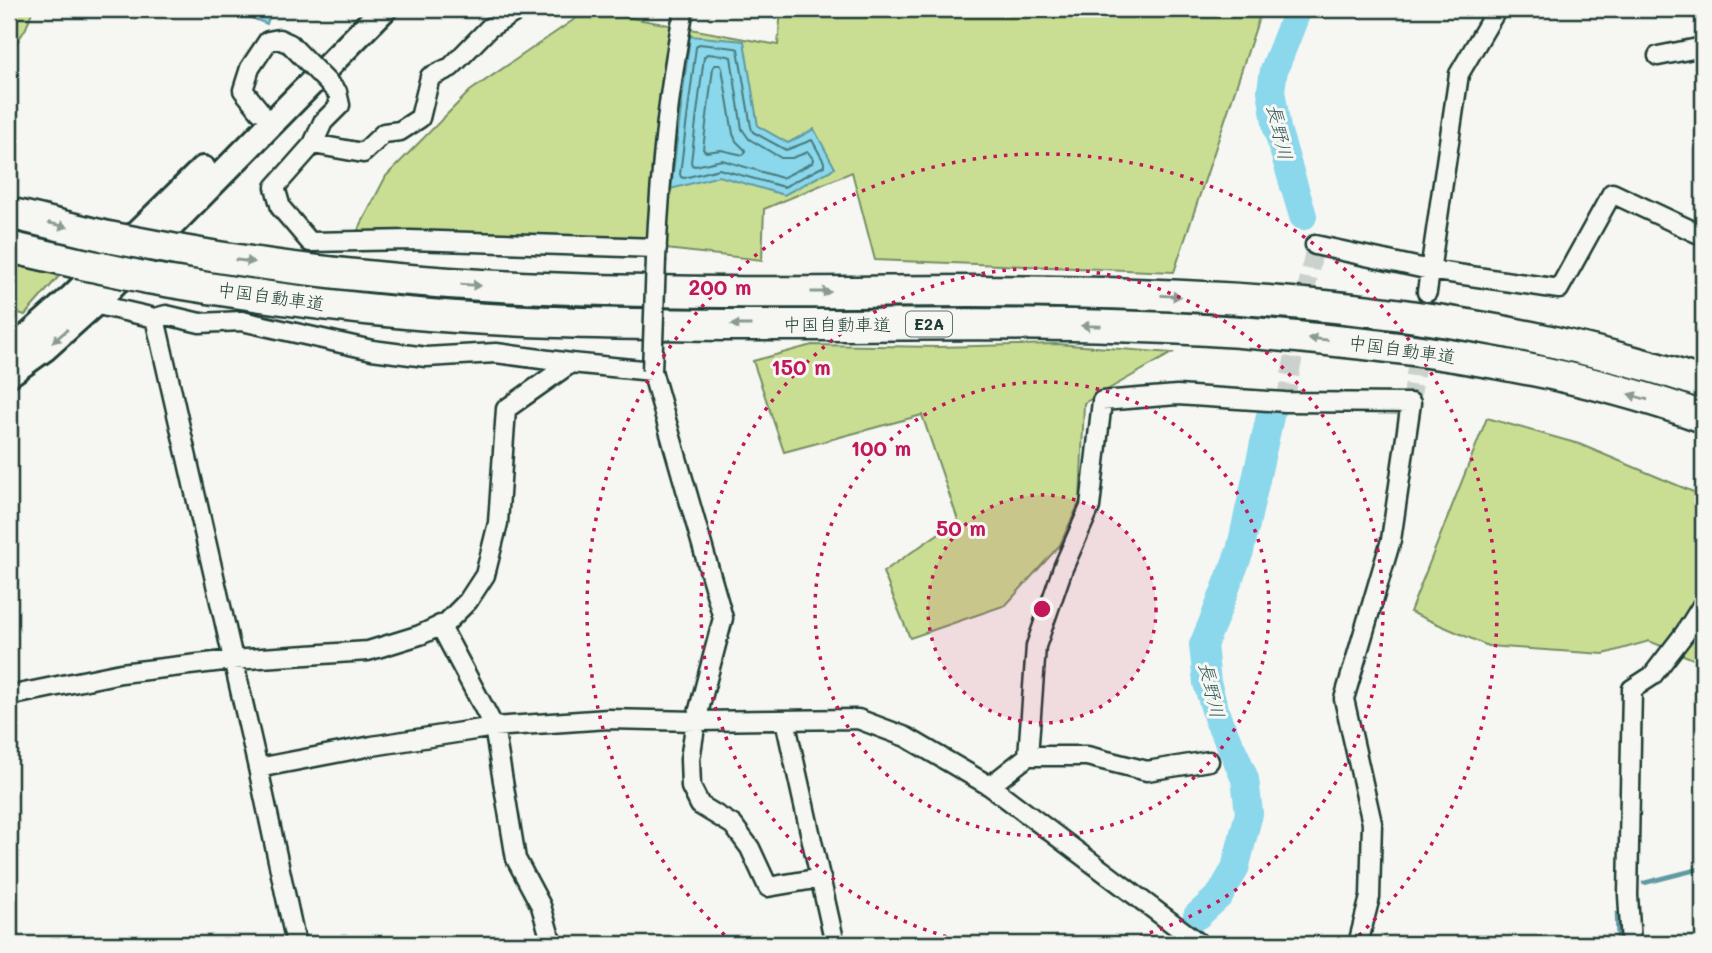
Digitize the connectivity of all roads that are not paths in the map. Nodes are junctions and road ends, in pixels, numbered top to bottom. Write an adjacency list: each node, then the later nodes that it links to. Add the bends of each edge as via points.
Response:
1 (360, 9): 8 (street)
2 (384, 9): 17 (street)
3 (520, 9): 9 (street, via 489,28 451,67 430,77 420,118 400,131 384,133 363,153)
4 (684, 9): 14 (street, via 674,62)
5 (1497, 9): 15 (street, via 1458,74)
6 (1703, 47): 7 (street)
7 (1658, 57)
8 (260, 111): 9 (street, bridge, via 243,90 250,68 268,41 279,39 290,44 337,92 340,105 323,122); 19 (street, via 71,298)
9 (313, 144): 14 (street, via 275,187 281,208 310,242 410,240)
10 (9, 213): 23 (highway, 中国自動車道 / E2A, one-way to 23, bridge, via 228,259 408,281 726,292 1110,293 1316,305 1515,333)
11 (1703, 232): 15 (street, via 1612,193 1559,289)
12 (1315, 245): 15 (street)
13 (9, 247): 24 (highway, 中国自動車道 / E2A, one-way to 13, bridge, via 1598,385 1512,366 1412,349 1303,338 1109,326 726,325 410,313 306,303 148,278)
14 (657, 253): 21 (street, bridge)
15 (1430, 270): 16 (street)
16 (1427, 292)
17 (94, 304): 18 (street); 22 (street, one-way to 22)
18 (155, 318): 20 (street, via 242,321 372,351 426,357 496,353); 27 (street)
19 (9, 349)
20 (571, 363): 21 (street); 26 (street, via 506,409 498,523 485,575 468,601)
21 (652, 371): 30 (street, via 723,618)
22 (9, 374)
23 (1703, 383)
24 (1703, 417)
25 (1703, 604): 42 (street, via 1652,676 1632,689)
26 (440, 625): 27 (street, via 368,651); 31 (street)
27 (232, 660): 28 (street, via 121,673); 34 (street)
28 (9, 696)
29 (785, 720): 30 (street); 35 (street, via 858,719 906,737); 36 (street)
30 (696, 721): 31 (street, via 608,719); 36 (street, via 691,787 700,805 733,825 768,887)
31 (494, 727): 34 (street); 38 (street, via 516,859 541,906)
32 (1028, 756): 33 (street, via 1087,756 1147,771); 35 (street); 41 (street, via 1036,646 1090,507 1102,401 1177,395 1284,402 1411,402 1391,540 1344,699 1372,823 1370,897)
33 (1209, 761)
34 (258, 768): 37 (street)
35 (990, 786): 40 (street)
36 (821, 878): 39 (street)
37 (296, 944)
38 (552, 944)
39 (835, 944)
40 (1200, 944)
41 (1358, 944)
42 (1631, 944)

